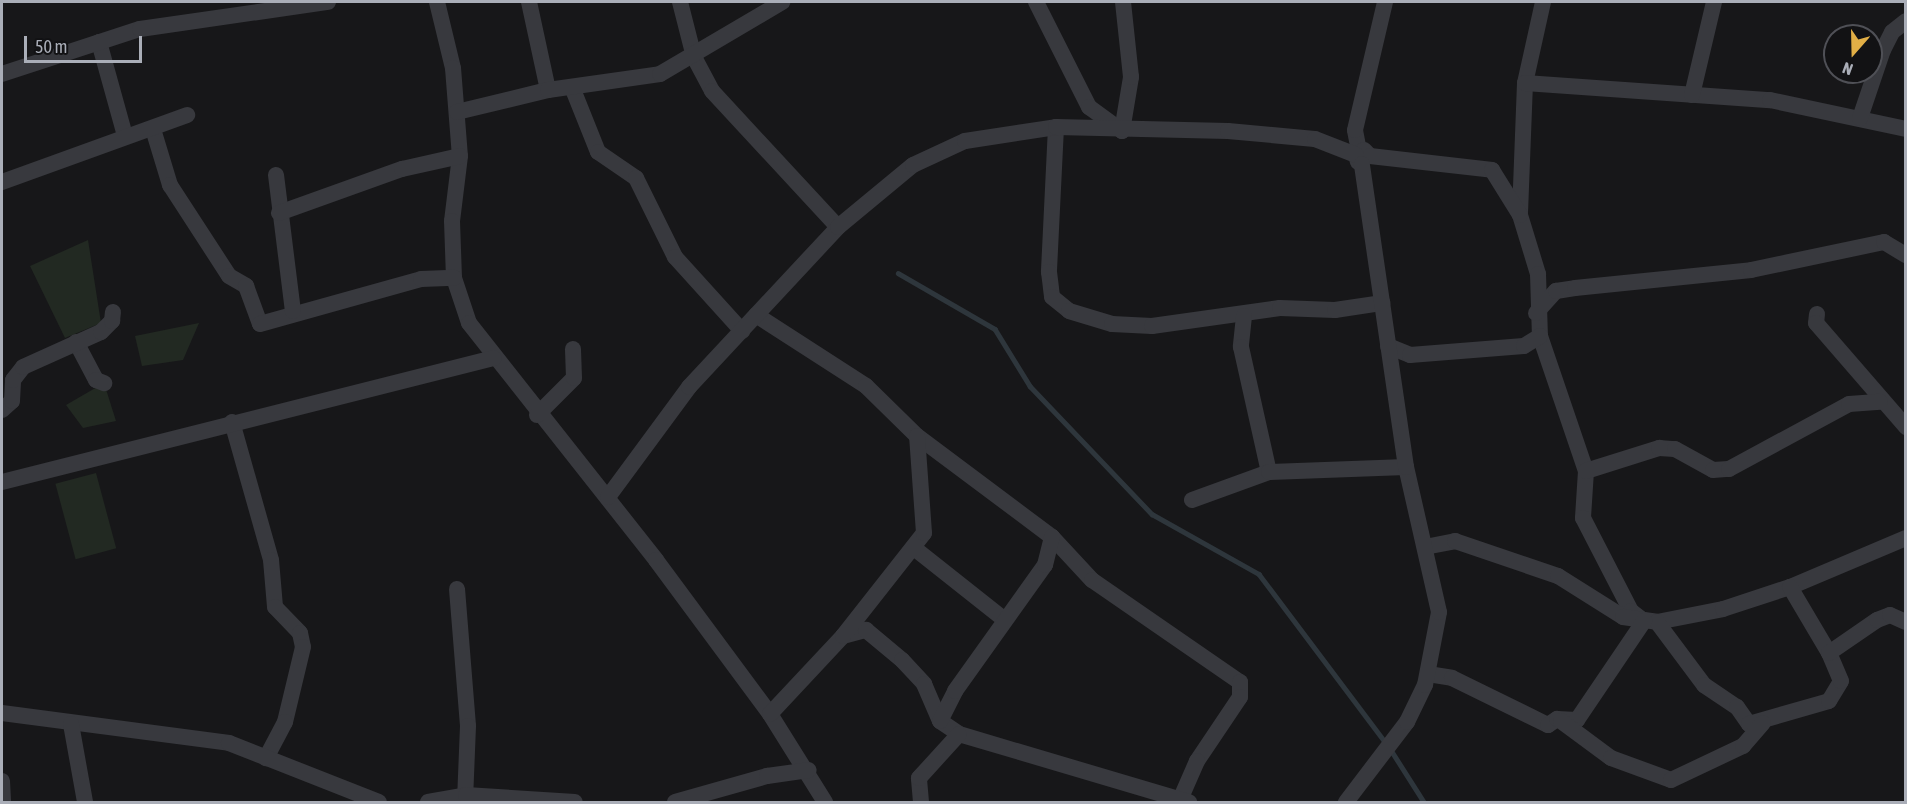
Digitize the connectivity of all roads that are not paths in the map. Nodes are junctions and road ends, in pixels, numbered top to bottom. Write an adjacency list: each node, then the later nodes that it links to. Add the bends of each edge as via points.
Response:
1 (328, 2): 12 (street, via 162,25)
2 (437, 2): 19 (street, via 453,68)
3 (529, 2): 17 (street)
4 (680, 2): 13 (street)
5 (782, 2): 13 (street)
6 (1036, 2): 25 (street, via 1089,107)
7 (1123, 2): 25 (street, via 1131,77)
8 (1385, 2): 28 (street, via 1355,130)
9 (1543, 2): 15 (street)
10 (1714, 2): 18 (street)
11 (1905, 21): 21 (street, via 1892,32)
12 (99, 42): 14 (street); 26 (street)
13 (694, 57): 16 (street, via 641,80); 33 (street, via 712,91)
14 (2, 74)
15 (1525, 83): 18 (street); 32 (street)
16 (572, 87): 17 (street); 43 (street, via 598,152 636,178 675,257)
17 (548, 90): 19 (street)
18 (1692, 95): 21 (street, via 1790,103)
19 (457, 112): 27 (street)
20 (187, 115): 23 (street)
21 (1860, 118): 24 (street)
22 (1056, 127): 25 (street); 33 (street, via 965,141 913,165); 42 (street, via 1049,272 1057,303 1112,324)
23 (153, 129): 26 (street); 37 (street, via 170,185 229,276 246,286 256,322 270,324)
24 (1905, 129)
25 (1122, 131): 28 (street, via 1228,131 1315,139)
26 (125, 136): 30 (street)
27 (460, 156): 31 (street, via 402,169); 35 (street, via 452,221)
28 (1362, 156): 32 (street, via 1492,170); 36 (street)
29 (276, 175): 31 (street)
30 (2, 182)
31 (279, 213): 37 (street)
32 (1520, 215): 39 (street, via 1538,274)
33 (838, 226): 41 (street)
34 (1905, 255): 39 (street, via 1884,242 1750,270 1575,288 1556,291)
35 (454, 278): 37 (street, via 421,279); 48 (street, via 469,323)
36 (1382, 303): 42 (street, via 1335,310 1280,308); 46 (street)
37 (293, 311)
38 (113, 312): 45 (street, via 112,321 101,332)
39 (1536, 313): 44 (street)
40 (1817, 314): 50 (street, via 1816,323)
41 (756, 315): 43 (street); 55 (street, via 866,386)
42 (1244, 316): 58 (street, via 1241,347)
43 (742, 331): 60 (street, via 689,387)
44 (1540, 336): 46 (street, via 1524,346 1410,355); 57 (street)
45 (76, 342): 49 (street, via 96,380); 51 (street, via 23,367 13,380 12,401)
46 (1388, 346): 56 (street)
47 (573, 349): 52 (street, via 574,378)
48 (494, 358): 52 (street); 53 (street, via 319,406)
49 (104, 383)
50 (1880, 402): 54 (street); 57 (street, via 1849,404 1729,469 1713,470 1675,450 1659,448)
51 (2, 410)
52 (537, 415): 60 (street)
53 (232, 422): 59 (street); 81 (street, via 271,560 275,607 300,633 303,647 285,722)
54 (1905, 427)
55 (917, 436): 62 (street); 65 (street, via 926,517)
56 (1406, 467): 58 (street); 64 (street)
57 (1586, 471): 69 (street, via 1583,518 1631,611)
58 (1269, 472): 61 (street)
59 (2, 482)
60 (608, 497): 75 (street)
61 (1191, 500)
62 (1052, 537): 68 (street, via 1045,565); 85 (street, via 1092,580 1240,682 1240,697 1197,761)
63 (1905, 537): 66 (street)
64 (1425, 547): 69 (street, via 1455,541 1558,576 1623,617); 73 (street, via 1439,612)
65 (914, 548): 68 (street); 71 (street)
66 (1790, 587): 69 (street, via 1723,609); 72 (street)
67 (457, 589): 84 (street, via 468,726)
68 (1005, 620): 77 (street)
69 (1650, 621): 76 (street, via 1577,720); 78 (street, via 1704,685 1737,707 1749,724)
70 (1905, 622): 72 (street, via 1890,615 1877,620)
71 (843, 636): 75 (street); 77 (street, via 866,630 907,664 924,684)
72 (1829, 653): 78 (street, via 1841,681 1829,701)
73 (1428, 674): 76 (street, via 1452,678 1548,725); 94 (street, via 1402,730)
74 (2, 713): 79 (street)
75 (770, 714): 82 (street)
76 (1557, 719): 78 (street, via 1611,758 1671,780 1743,746)
77 (940, 721): 80 (street)
78 (1763, 723)
79 (70, 724): 81 (street, via 229,743); 87 (street)
80 (959, 734): 85 (street); 93 (street, via 919,778)
81 (266, 756): 88 (street)
82 (809, 770): 91 (street, via 767,776); 92 (street)
83 (2, 781): 86 (street)
84 (465, 799): 89 (street); 90 (street)
85 (1185, 801)
86 (3, 802)
87 (85, 802)
88 (379, 802)
89 (428, 802)
90 (575, 802)
91 (675, 802)
92 (825, 802)
93 (921, 802)
94 (1346, 802)

